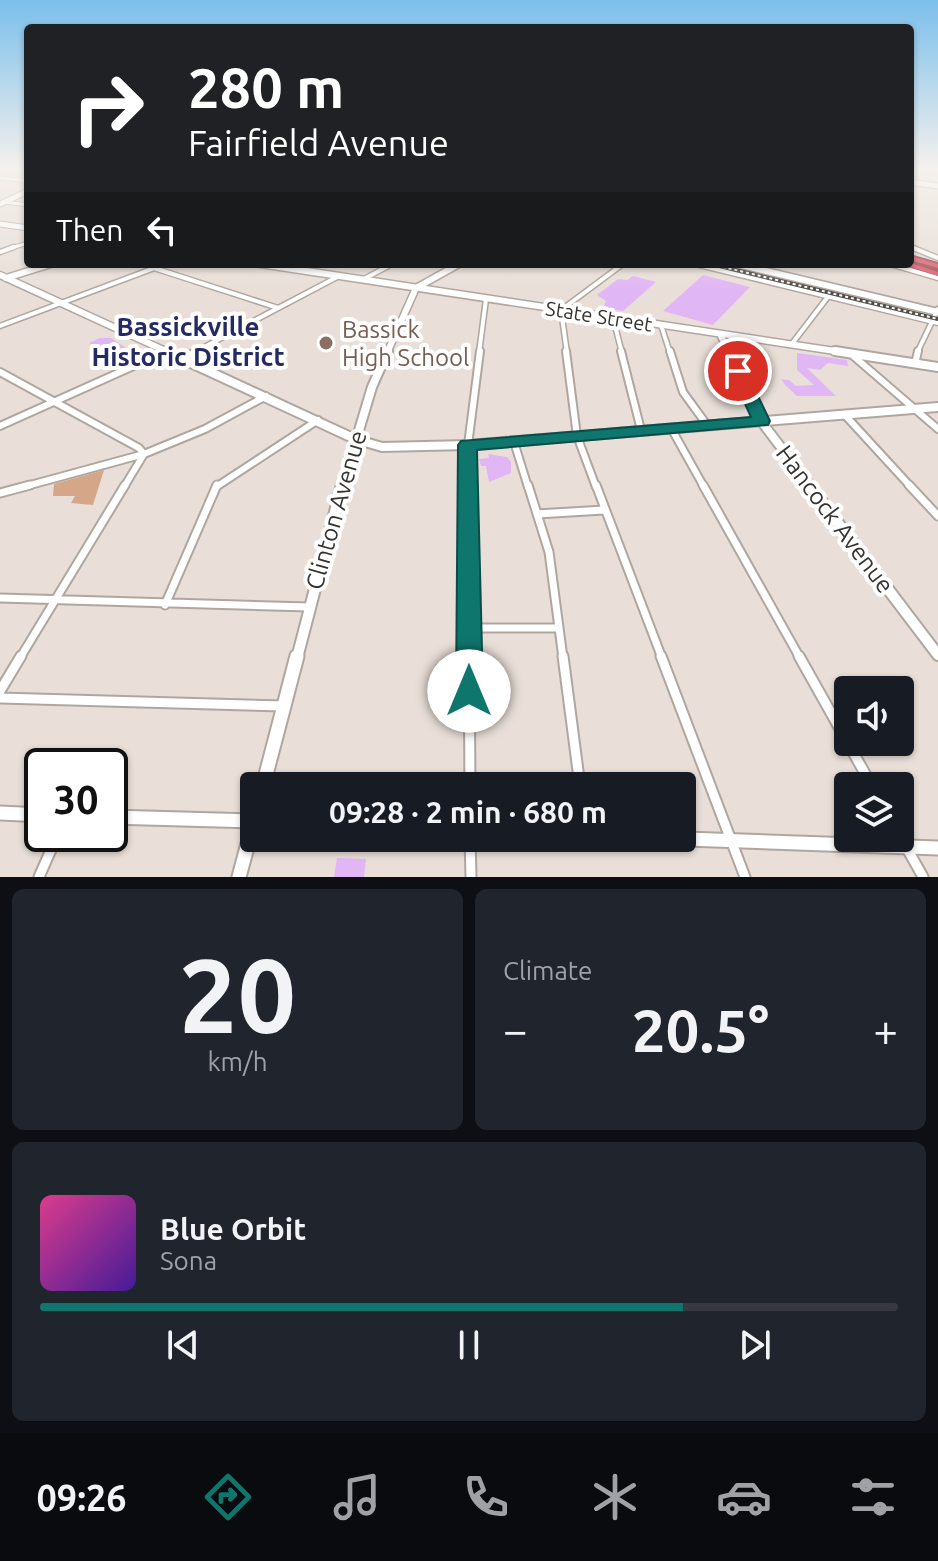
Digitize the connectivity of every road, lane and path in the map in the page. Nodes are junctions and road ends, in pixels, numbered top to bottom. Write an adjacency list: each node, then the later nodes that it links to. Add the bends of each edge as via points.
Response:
1 (0, 224): 2 (main road)
2 (24, 227)
3 (24, 244): 5 (street)
4 (914, 249): 6 (street)
5 (0, 252)
6 (938, 258)
7 (914, 259): 8 (highway)
8 (938, 266)
9 (914, 267): 24 (highway)
10 (37, 268): 25 (main road)
11 (154, 268): 31 (street); 32 (street)
12 (289, 268): 21 (main road, State Street)
13 (307, 268): 21 (main road)
14 (384, 268): 26 (street)
15 (452, 268): 28 (main road)
16 (618, 268): 33 (street)
17 (716, 268): 27 (main road)
18 (753, 268): 22 (main road)
19 (783, 268): 22 (main road)
20 (906, 268): 24 (street)
21 (303, 270): 23 (main road, State Street)
22 (778, 274): 27 (main road); 34 (main road)
23 (339, 276): 26 (main road, State Street); 32 (street)
24 (938, 276)
25 (2, 278): 31 (main road)
26 (362, 280): 28 (main road, State Street)
27 (770, 281): 36 (main road)
28 (416, 288): 30 (main road, State Street); 60 (main road, Clinton Avenue)
29 (827, 298): 40 (street)
30 (486, 299): 33 (main road, State Street); 62 (street)
31 (62, 303): 38 (street); 41 (main road)
32 (278, 308): 43 (street)
33 (561, 310): 35 (main road, State Street); 59 (street)
34 (938, 311): 36 (street)
35 (613, 318): 37 (main road, State Street); 58 (street)
36 (935, 321): 44 (street)
37 (661, 325): 39 (main road, State Street); 54 (street, via 683,392)
38 (0, 326)
39 (720, 334): 40 (main road, State Street); 53 (main road, Hancock Avenue)
40 (791, 345): 42 (main road, State Street)
41 (168, 351): 43 (main road); 48 (street)
42 (851, 354): 44 (main road, State Street); 50 (street)
43 (184, 358): 47 (main road)
44 (915, 364): 45 (main road, State Street)
45 (938, 367)
46 (0, 372): 48 (street)
47 (266, 396): 52 (main road); 63 (street)
48 (55, 402): 55 (street); 63 (street)
49 (938, 407): 50 (main road)
50 (914, 409): 51 (main road); 57 (street)
51 (844, 414): 53 (main road); 67 (street)
52 (318, 420): 60 (main road); 70 (street, via 217,484)
53 (762, 421): 54 (main road); 74 (main road, Hancock Avenue)
54 (707, 425): 56 (main road)
55 (0, 426)
56 (671, 428): 58 (main road); 81 (street)
57 (938, 429)
58 (641, 430): 59 (main road)
59 (577, 436): 61 (main road); 65 (street)
60 (355, 439): 62 (main road, via 382,447); 71 (main road, Clinton Avenue)
61 (514, 442): 62 (main road); 66 (street)
62 (468, 445): 72 (street)
63 (144, 454): 64 (street); 69 (street)
64 (0, 493)
65 (604, 510): 66 (street); 87 (street)
66 (537, 514): 73 (street, via 549,552)
67 (938, 516)
68 (0, 598): 69 (street)
69 (57, 599): 70 (street); 75 (street)
70 (165, 605): 71 (street)
71 (309, 607): 77 (main road, Clinton Avenue)
72 (469, 628): 73 (street); 79 (street)
73 (559, 628): 80 (street)
74 (938, 655)
75 (0, 691)
76 (0, 698): 77 (street)
77 (284, 706): 78 (main road, Clinton Avenue)
78 (267, 772)
79 (470, 772)
80 (578, 772)
81 (864, 772)
82 (0, 813): 83 (main road)
83 (24, 814)
84 (128, 818): 85 (main road)
85 (240, 821)
86 (696, 840): 87 (main road)
87 (732, 841): 88 (main road); 98 (street)
88 (834, 841)
89 (914, 843): 90 (main road)
90 (938, 848)
91 (50, 852): 95 (street)
92 (246, 852): 96 (main road)
93 (470, 852): 97 (street)
94 (909, 852): 99 (street)
95 (39, 877)
96 (239, 877)
97 (471, 877)
98 (745, 877)
99 (923, 877)

